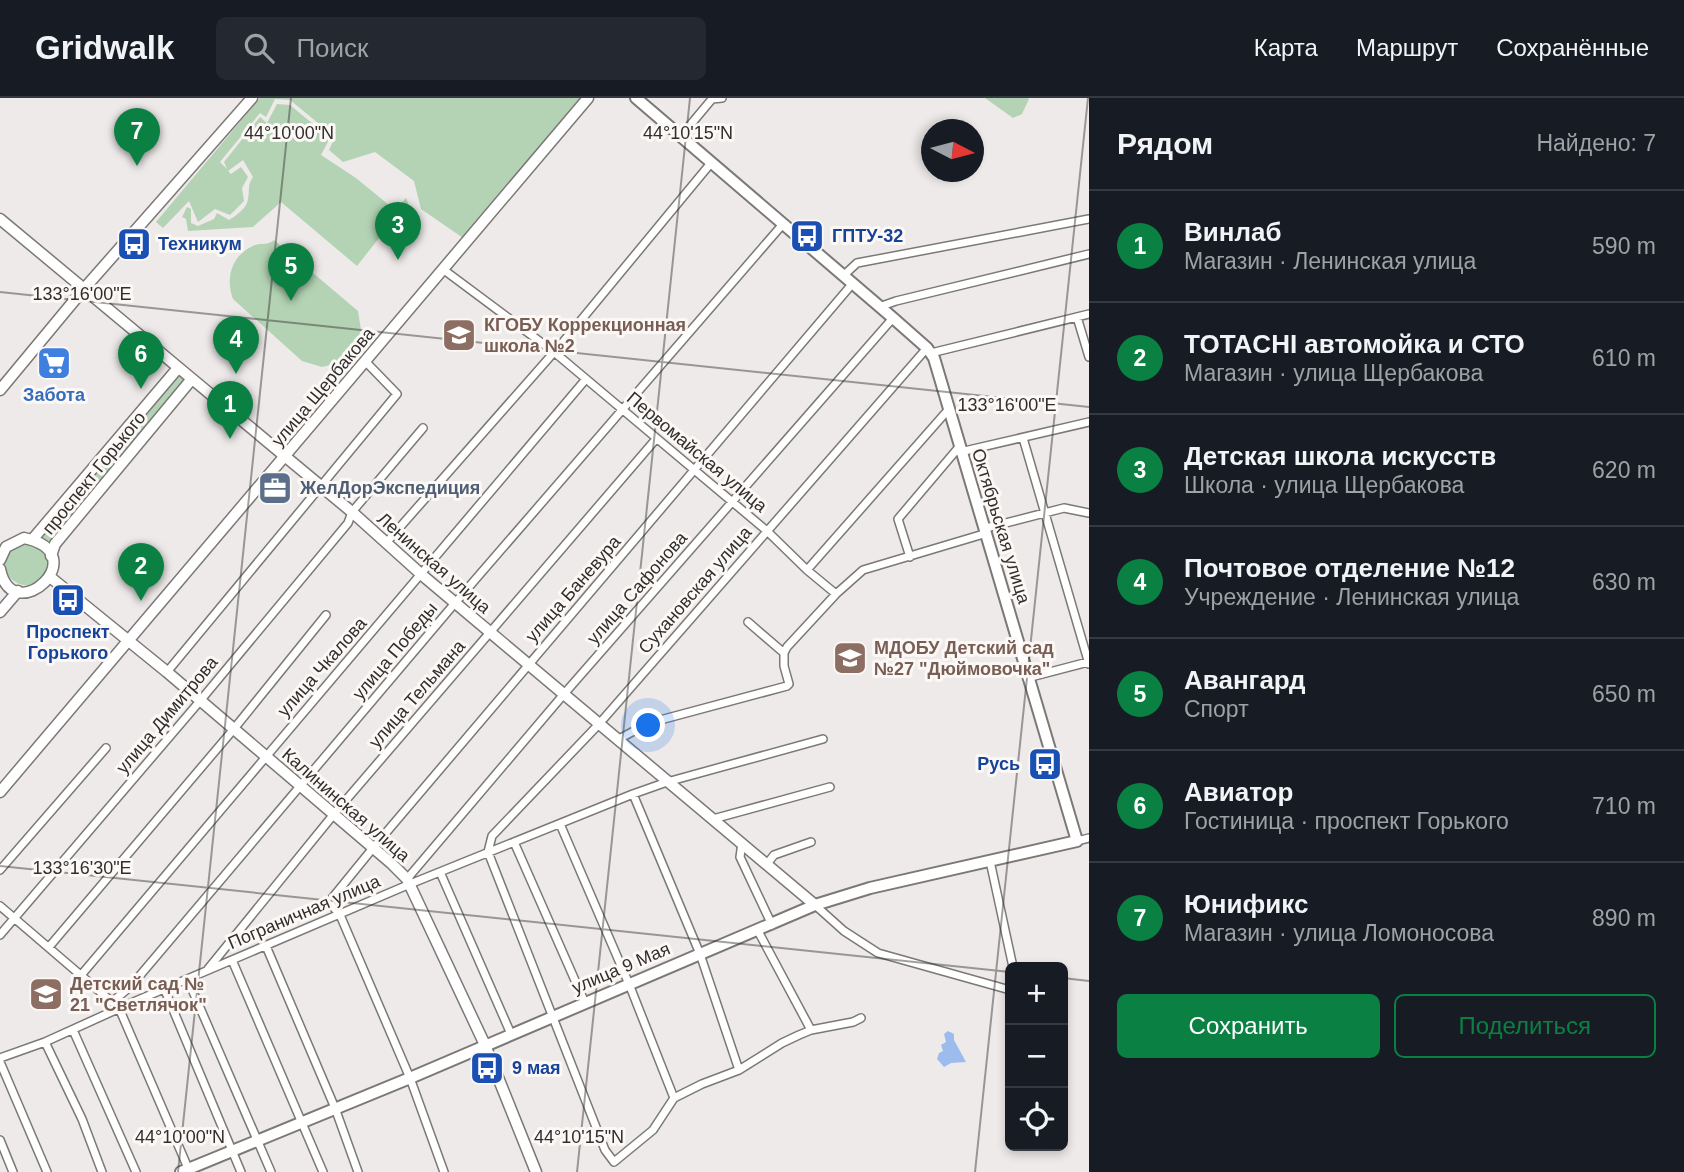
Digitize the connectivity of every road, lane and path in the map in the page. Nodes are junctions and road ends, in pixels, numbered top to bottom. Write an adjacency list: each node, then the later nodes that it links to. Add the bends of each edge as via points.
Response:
1 (252, 98): 14 (main road)
2 (588, 98): 11 (main road, улица Щербакова)
3 (636, 98): 5 (main road)
4 (722, 98): 5 (street, via 712,99)
5 (681, 136): 6 (main road)
6 (711, 163): 9 (main road); 20 (street)
7 (0, 219): 14 (main road, Ленинская улица)
8 (1089, 219): 12 (street, via 857,264)
9 (783, 224): 12 (main road); 27 (street, улица Победы)
10 (1089, 254): 15 (street)
11 (444, 270): 20 (street, Первомайская улица); 22 (main road, улица Щербакова)
12 (843, 276): 13 (main road)
13 (853, 283): 15 (main road); 35 (street, улица Баневура)
14 (83, 290): 23 (main road, Ленинская улица); 26 (main road)
15 (879, 307): 18 (main road)
16 (1089, 314): 17 (street)
17 (1077, 317): 19 (street); 21 (street)
18 (893, 318): 19 (main road); 37 (street, улица Сафонова)
19 (929, 351): 28 (main road, Октябрьская улица); 42 (street, Сухановская улица)
20 (554, 352): 24 (street, Первомайская улица); 44 (street)
21 (1089, 357)
22 (365, 361): 34 (main road, улица Щербакова); 36 (street, via 397,394)
23 (178, 368): 25 (main road, Ленинская улица); 43 (main road, проспект Горького)
24 (586, 379): 27 (street, Первомайская улица); 50 (street, улица Чкалова)
25 (191, 380): 34 (main road, Ленинская улица); 46 (main road, проспект Горького, via 55,544)
26 (0, 390)
27 (622, 410): 32 (street, Первомайская улица); 55 (street, улица Победы)
28 (948, 410): 33 (main road, Октябрьская улица); 49 (street)
29 (1089, 422): 31 (street)
30 (423, 428): 38 (street, улица Димитрова)
31 (1023, 438): 33 (street); 39 (street)
32 (656, 439): 35 (street, Первомайская улица); 59 (street, улица Тельмана)
33 (960, 449): 41 (main road, Октябрьская улица); 47 (street, via 898,519)
34 (284, 457): 36 (main road, Ленинская улица); 60 (main road, улица Щербакова)
35 (694, 472): 37 (street, Первомайская улица); 63 (street, улица Баневура)
36 (318, 487): 38 (main road, Ленинская улица); 64 (street)
37 (733, 503): 42 (street, Первомайская улица); 66 (street, улица Сафонова)
38 (352, 512): 44 (main road, Ленинская улица); 67 (street, улица Димитрова, via 348,523)
39 (1044, 513): 40 (street, via 1068,508); 41 (street); 62 (street)
40 (1089, 513)
41 (986, 530): 47 (street); 65 (main road, Октябрьская улица)
42 (767, 531): 49 (street, Первомайская улица); 68 (street, Сухановская улица)
43 (32, 540): 45 (main road, проспект Горького); 46 (main road, проспект Горького)
44 (386, 543): 50 (main road, Ленинская улица)
45 (3, 545): 48 (main road, проспект Горького)
46 (51, 556): 52 (main road, проспект Горького)
47 (911, 557): 54 (street, via 863,570)
48 (0, 560)
49 (807, 570): 54 (street, Первомайская улица)
50 (422, 575): 55 (main road, Ленинская улица); 73 (street, улица Чкалова)
51 (1, 576): 53 (main road)
52 (50, 577): 53 (main road, via 37,590); 60 (main road, Калининская улица)
53 (18, 591): 56 (main road)
54 (836, 594): 61 (street)
55 (455, 603): 59 (main road, Ленинская улица); 75 (street, улица Победы)
56 (0, 611)
57 (326, 615): 69 (street)
58 (748, 622): 61 (street)
59 (490, 632): 63 (main road, Ленинская улица); 79 (street, улица Тельмана)
60 (127, 641): 64 (main road, Калининская улица); 77 (main road, улица Щербакова)
61 (784, 653): 71 (street, via 787,687 649,723)
62 (1089, 663): 65 (street)
63 (529, 664): 66 (main road, Ленинская улица); 87 (street, улица Баневура)
64 (167, 672): 67 (main road, Калининская улица)
65 (1027, 678): 83 (main road, Октябрьская улица)
66 (565, 694): 68 (main road, Ленинская улица); 93 (street, улица Сафонова)
67 (200, 701): 69 (main road, Калининская улица); 97 (street, улица Димитрова)
68 (599, 724): 71 (main road, Ленинская улица); 88 (street, Сухановская улица, via 492,836)
69 (233, 730): 73 (main road, Калининская улица); 102 (street)
70 (823, 738): 74 (street, Пограничная улица)
71 (617, 740): 74 (main road, Ленинская улица)
72 (106, 748): 91 (street)
73 (265, 757): 75 (main road, Калининская улица); 107 (street, улица Чкалова)
74 (667, 782): 78 (street, Пограничная улица); 80 (main road, Ленинская улица)
75 (300, 787): 79 (main road, Калининская улица); 112 (street, улица Победы, via 131,986)
76 (830, 787): 80 (street)
77 (0, 792)
78 (633, 794): 81 (street, Пограничная улица); 103 (street)
79 (334, 814): 87 (main road, Калининская улица); 106 (street, улица Тельмана)
80 (713, 819): 85 (main road, Ленинская улица)
81 (560, 824): 84 (street, Пограничная улица); 109 (street)
82 (1089, 838): 83 (street, улица 9 Мая)
83 (1077, 841): 89 (main road, улица 9 Мая)
84 (514, 842): 88 (street, Пограничная улица); 113 (street)
85 (742, 842): 90 (main road, Ленинская улица); 98 (street, via 740,857)
86 (811, 842): 90 (street, via 774,855)
87 (373, 848): 93 (main road, Калининская улица); 96 (street, улица Баневура, via 329,902)
88 (488, 852): 92 (street, Пограничная улица); 115 (street)
89 (990, 861): 94 (main road, улица 9 Мая); 105 (street)
90 (766, 863): 94 (main road, Ленинская улица)
91 (0, 870)
92 (440, 872): 93 (street, Пограничная улица); 119 (street)
93 (408, 882): 96 (street, Пограничная улица); 121 (main road, Калининская улица)
94 (815, 905): 98 (main road, улица 9 Мая); 111 (street, via 878,953)
95 (0, 906): 97 (street)
96 (340, 915): 101 (street, Пограничная улица); 124 (street)
97 (15, 918): 100 (street, улица Димитрова); 102 (street)
98 (772, 925): 99 (main road, улица 9 Мая)
99 (758, 930): 103 (main road, улица 9 Мая); 118 (street)
100 (0, 934)
101 (266, 946): 104 (street, Пограничная улица); 126 (street)
102 (49, 947): 107 (street)
103 (700, 954): 109 (main road, улица 9 Мая); 123 (street)
104 (232, 960): 106 (street, Пограничная улица); 127 (street)
105 (1012, 962)
106 (206, 972): 108 (street, Пограничная улица)
107 (82, 974): 112 (street)
108 (188, 980): 110 (street, Пограничная улица); 129 (street)
109 (629, 984): 113 (main road, улица 9 Мая); 125 (street)
110 (164, 988): 114 (street, Пограничная улица); 130 (street)
111 (1005, 989)
112 (112, 1002): 114 (street)
113 (584, 1003): 115 (main road, улица 9 Мая)
114 (119, 1008): 117 (street, Пограничная улица); 131 (street)
115 (554, 1016): 119 (main road, улица 9 Мая); 125 (street, via 614,1163 653,1130)
116 (861, 1018): 118 (street)
117 (73, 1030): 120 (street, Пограничная улица); 136 (street)
118 (811, 1030): 123 (street)
119 (511, 1034): 121 (main road, улица 9 Мая)
120 (45, 1042): 122 (street, Пограничная улица); 135 (street)
121 (485, 1045): 124 (main road, улица 9 Мая); 132 (main road, Калининская улица)
122 (0, 1060): 134 (street)
123 (739, 1070): 125 (street)
124 (410, 1078): 126 (main road, улица 9 Мая); 141 (street)
125 (674, 1098)
126 (335, 1108): 127 (main road, улица 9 Мая); 140 (street)
127 (303, 1122): 129 (main road, улица 9 Мая); 139 (street)
128 (0, 1140): 133 (street)
129 (258, 1141): 130 (main road, улица 9 Мая); 138 (street)
130 (233, 1151): 131 (main road, улица 9 Мая); 137 (street)
131 (184, 1170)
132 (534, 1171)
133 (13, 1172)
134 (47, 1172)
135 (102, 1172)
136 (136, 1172)
137 (241, 1172)
138 (271, 1172)
139 (323, 1172)
140 (358, 1172)
141 (444, 1172)

